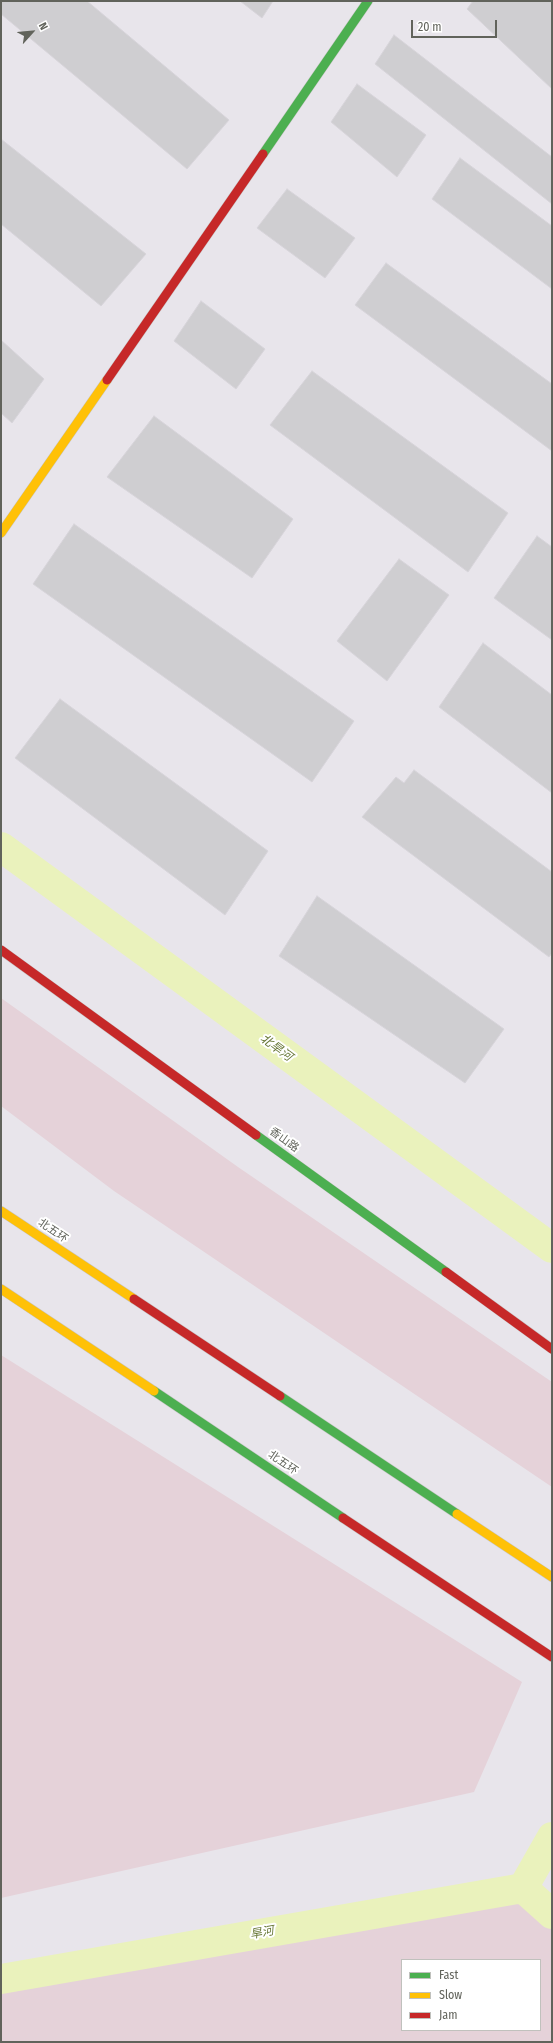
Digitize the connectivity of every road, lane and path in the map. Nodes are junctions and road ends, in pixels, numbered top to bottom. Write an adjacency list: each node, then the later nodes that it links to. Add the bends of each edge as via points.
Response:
1 (368, 1): 2 (main road)
2 (1, 533)
3 (1, 950): 6 (main road, 香山路)
4 (1, 1211): 7 (main road, 北五环)
5 (1, 1289): 8 (main road, 北五环)
6 (552, 1349)
7 (552, 1578)
8 (552, 1657)

